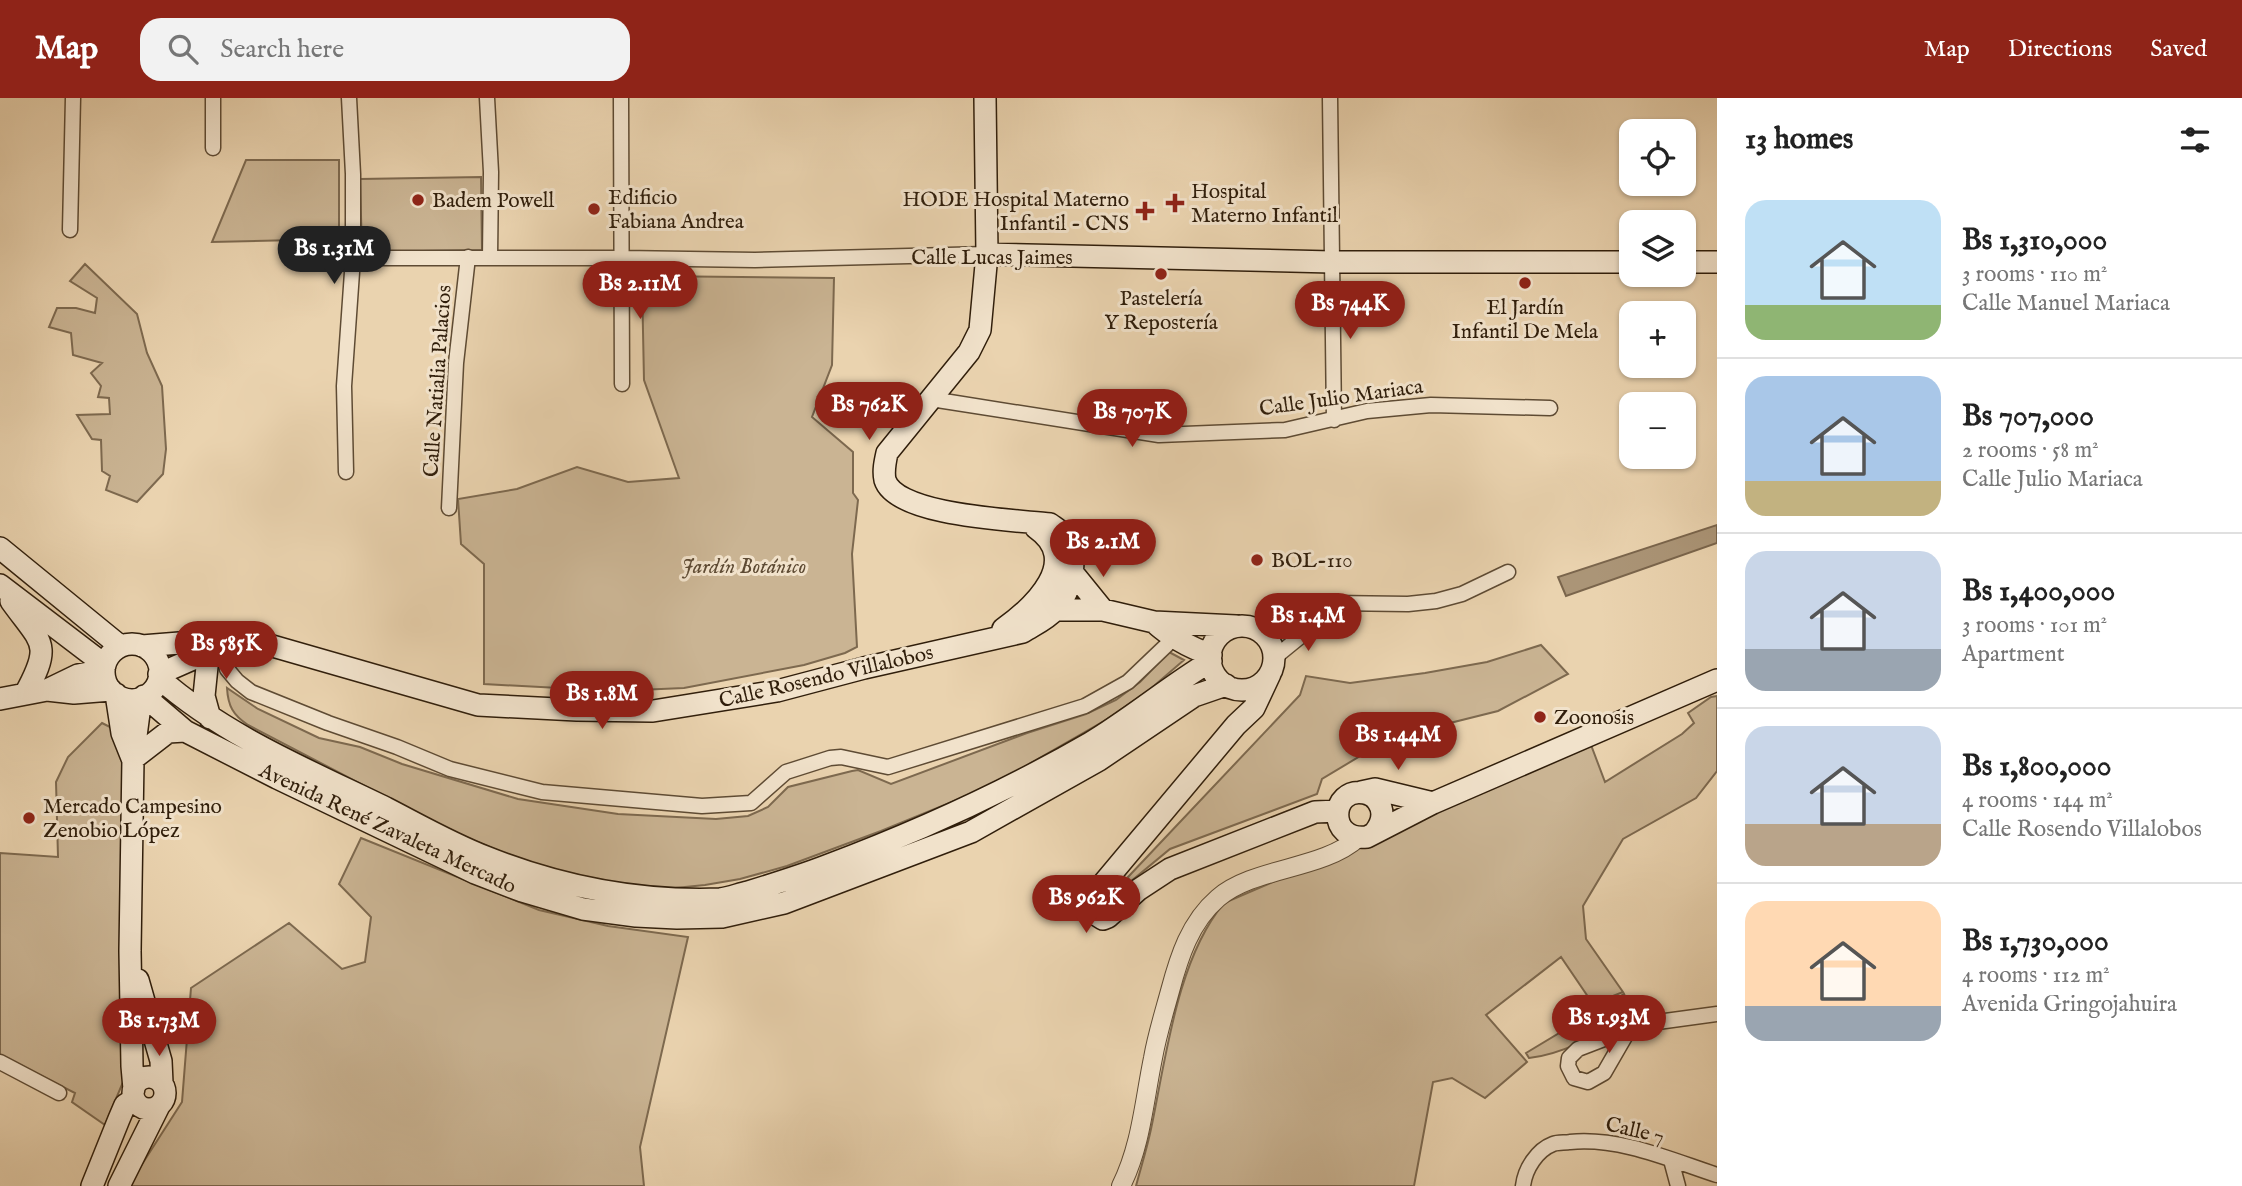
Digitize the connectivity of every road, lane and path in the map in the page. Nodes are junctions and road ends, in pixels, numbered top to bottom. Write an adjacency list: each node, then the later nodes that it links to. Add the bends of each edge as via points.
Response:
1 (73, 98): 9 (street)
2 (213, 98): 8 (street)
3 (349, 98): 13 (street)
4 (487, 98): 14 (street)
5 (621, 98): 12 (street)
6 (985, 98): 10 (main road)
7 (1330, 98): 15 (street)
8 (213, 149)
9 (70, 230)
10 (987, 254): 12 (street, Calle Lucas Jaimes, via 755,260); 15 (main road, Calle Lucas Jaimes); 20 (main road, via 980,330 969,352)
11 (468, 257): 13 (street, Calle Lucas Jaimes); 14 (street, Calle Lucas Jaimes); 24 (street, Calle Natialia Palacios, via 456,363)
12 (623, 257): 14 (street, Calle Lucas Jaimes); 19 (street)
13 (353, 258): 23 (street, via 344,386)
14 (490, 258)
15 (1332, 262): 16 (main road, Calle Lucas Jaimes); 22 (street)
16 (1619, 262)
17 (1696, 262): 18 (main road)
18 (1717, 262)
19 (622, 384)
20 (932, 399): 22 (street, Calle Julio Mariaca, via 1159,435 1285,430); 25 (main road, via 887,453 886,482 899,498 916,506)
21 (1550, 408): 22 (street, Calle Julio Mariaca, via 1431,405 1367,411)
22 (1334, 420)
23 (346, 472)
24 (449, 508)
25 (1026, 521): 28 (main road, via 1050,524 1063,534 1071,550); 35 (main road, Calle Rosendo Villalobos, via 1054,547 1056,564 1037,602)
26 (0, 548): 37 (main road)
27 (1508, 572): 32 (street, via 1436,601 1332,603)
28 (1073, 573): 30 (main road, Calle Rosendo Villalobos); 31 (main road)
29 (0, 585): 43 (main road); 46 (main road, via 41,645 43,655)
30 (1055, 610): 31 (main road); 35 (main road, Calle Rosendo Villalobos, via 1023,632)
31 (1103, 610): 33 (main road)
32 (1311, 619): 34 (street); 41 (street)
33 (1154, 622): 34 (main road); 36 (main road)
34 (1248, 628): 40 (main road, via 1231,628 1218,638); 41 (main road, via 1271,645)
35 (990, 638): 39 (main road, Calle Rosendo Villalobos, via 778,691 653,711 478,705 262,643)
36 (1173, 639): 39 (street, via 1128,682 1085,706 888,767 830,758 786,772 751,803 702,806 542,792 450,769 251,692 236,681); 40 (main road)
37 (120, 646): 38 (main road); 43 (main road, via 108,656)
38 (142, 646): 39 (main road, Calle Rosendo Villalobos, via 192,642); 42 (main road, via 155,656)
39 (216, 646): 42 (main road, Calle Rosendo Villalobos); 49 (main road, via 204,696)
40 (1211, 658): 45 (main road, via 1214,673); 49 (main road, Avenida René Zavaleta Mercado, via 1092,742 965,809 886,844 724,899 618,894 527,872 482,856)
41 (1272, 666): 45 (main road, via 1254,688); 50 (main road, via 1254,708)
42 (159, 676): 47 (main road); 49 (main road, Avenida René Zavaleta Mercado)
43 (109, 680): 46 (main road, via 78,675 47,690); 47 (main road, via 126,699); 52 (main road)
44 (1717, 681): 54 (main road)
45 (1230, 687): 50 (main road, via 1238,708); 51 (main road, Avenida René Zavaleta Mercado, via 1195,696 1099,760 971,832 784,903 722,917 636,916 583,909 522,891 399,838)
46 (25, 694): 48 (main road)
47 (143, 697): 51 (main road, Avenida René Zavaleta Mercado); 52 (main road)
48 (0, 699)
49 (210, 718)
50 (1236, 725): 55 (main road, via 1101,885 1093,908 1098,917 1108,917 1170,869 1315,812)
51 (185, 731): 52 (main road, via 168,732)
52 (133, 760): 57 (main road)
53 (1361, 792): 54 (main road, via 1375,789); 55 (main road, via 1345,798); 56 (main road, via 1370,794 1381,807 1380,825)
54 (1433, 803): 56 (main road)
55 (1338, 810): 56 (main road, via 1343,830)
56 (1367, 835): 69 (street, via 1332,853 1244,883 1204,909 1179,960 1153,1055 1136,1150)
57 (130, 951): 61 (main road, via 161,1061); 63 (main road)
58 (1717, 1014): 59 (street)
59 (1630, 1028)
60 (0, 1062): 62 (street)
61 (162, 1083): 63 (main road, via 144,1078); 64 (main road, via 164,1098)
62 (59, 1094)
63 (134, 1094): 64 (main road, via 140,1107); 67 (main road, via 125,1105)
64 (159, 1106): 68 (main road)
65 (1671, 1160): 66 (street, Calle 7); 70 (street, Calle 7, via 1612,1143 1553,1144 1534,1158); 71 (street)
66 (1717, 1175)
67 (92, 1186)
68 (119, 1186)
69 (1121, 1186)
70 (1523, 1186)
71 (1678, 1186)

